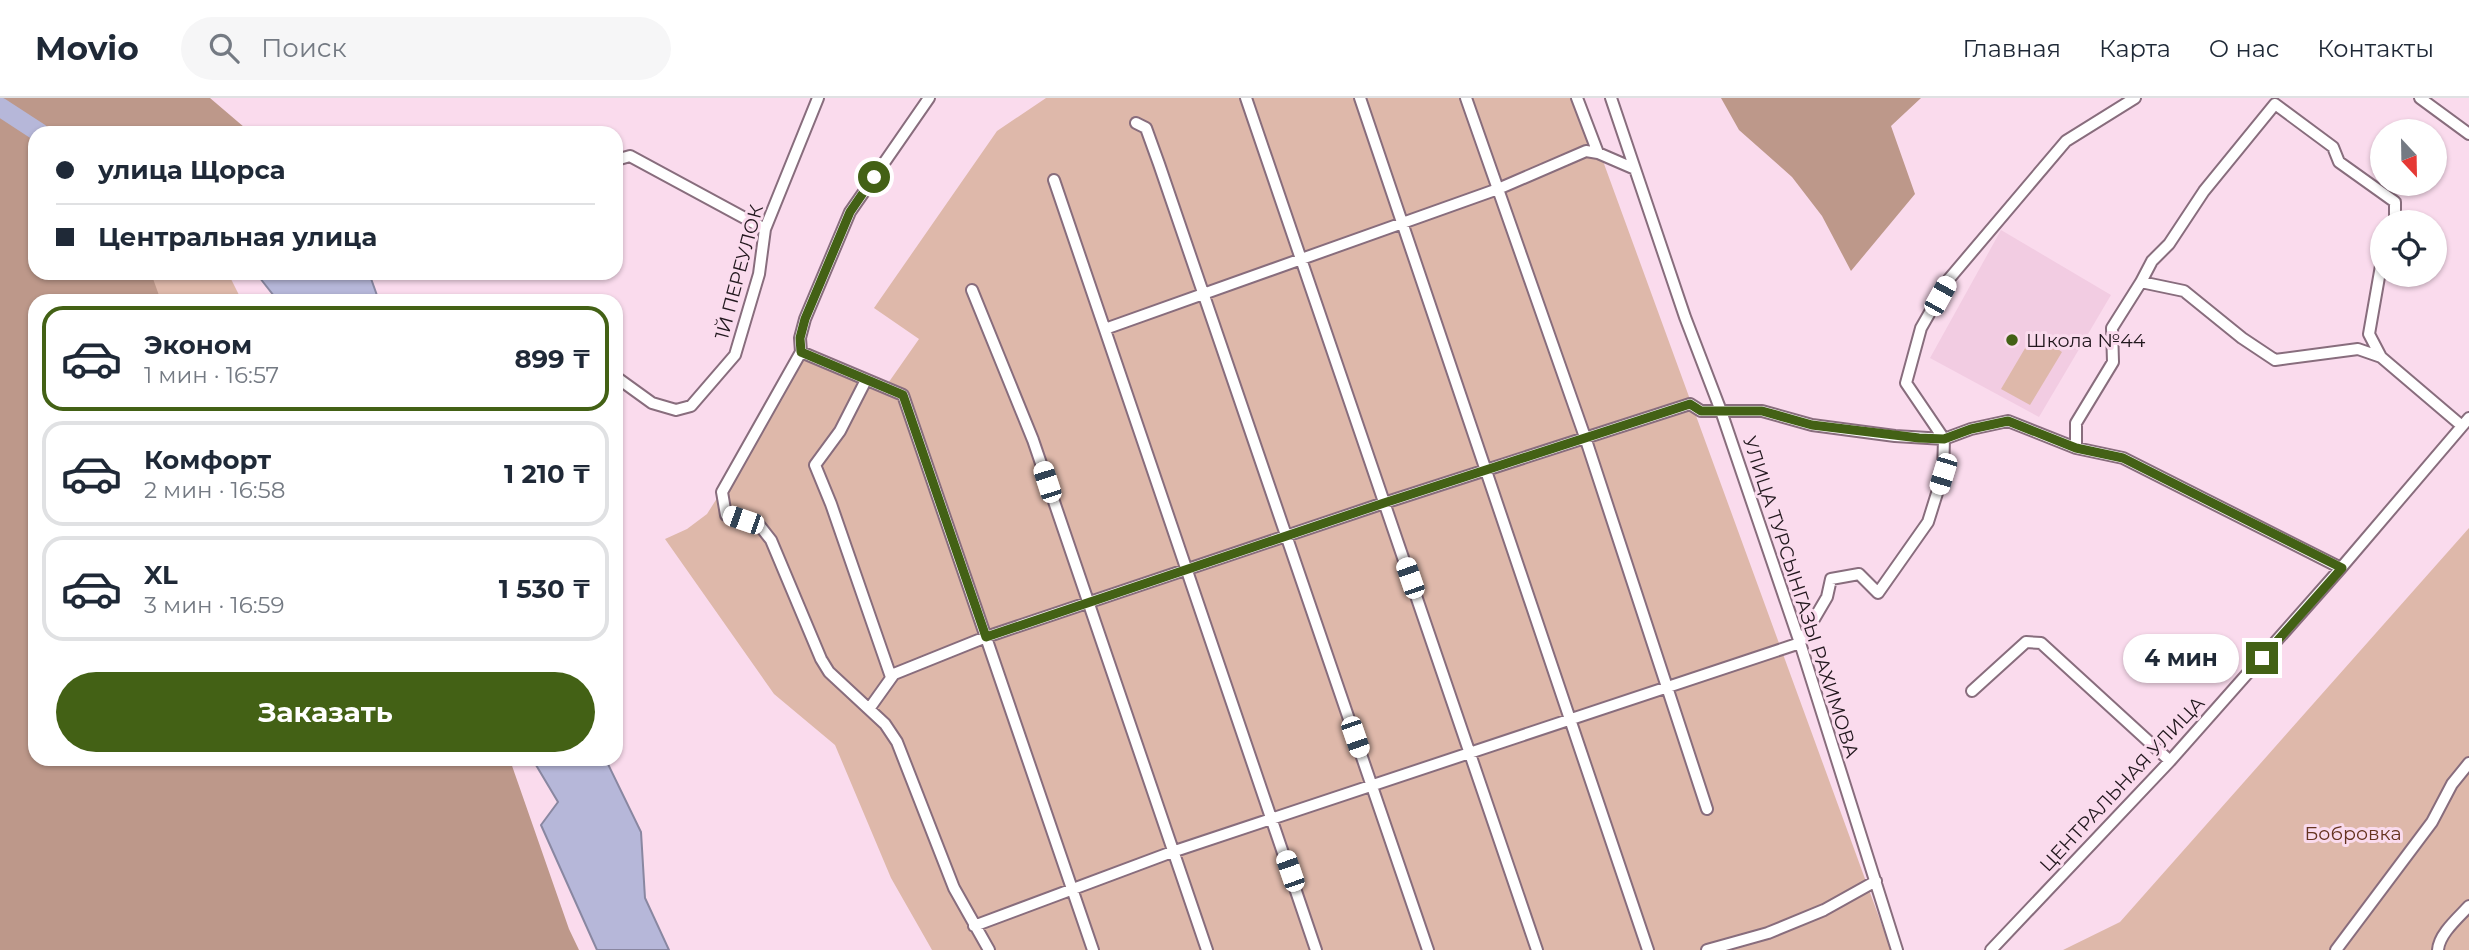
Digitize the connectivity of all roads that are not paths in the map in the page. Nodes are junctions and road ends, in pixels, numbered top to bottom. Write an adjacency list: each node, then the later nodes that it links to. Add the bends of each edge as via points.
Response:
1 (818, 98): 19 (street, 1Й ПЕРЕУЛОК)
2 (929, 98): 26 (street, via 850,212 805,319)
3 (1246, 98): 20 (street)
4 (1360, 98): 18 (street)
5 (1466, 98): 16 (street)
6 (1577, 98): 12 (street)
7 (1611, 98): 14 (street, УЛИЦА ТУРСЫНГАЗЫ РАХИМОВА)
8 (2135, 98): 33 (street, via 2066,141 1949,279 1921,328 1906,383)
9 (2420, 98): 11 (street)
10 (1136, 123): 24 (street, via 1146,128)
11 (2469, 134)
12 (1598, 153): 14 (street); 16 (street, via 1586,151)
13 (623, 158): 19 (street, via 630,156)
14 (1635, 169): 30 (street, УЛИЦА ТУРСЫНГАЗЫ РАХИМОВА)
15 (1054, 180): 25 (street)
16 (1497, 189): 18 (street); 32 (street)
17 (2395, 210): 21 (street, via 2395,202 2339,162 2333,148 2275,104 2204,191)
18 (1402, 223): 20 (street); 35 (street)
19 (765, 229): 29 (street, 1Й ПЕРЕУЛОК, via 759,274 735,355 691,406 676,410 652,403)
20 (1300, 259): 24 (street); 36 (street)
21 (2141, 282): 27 (street, via 2184,291 2275,360 2358,349); 34 (street, via 2112,328 2113,362 2076,423)
22 (2377, 287): 27 (street, via 2369,334)
23 (972, 290): 40 (street, via 1033,440)
24 (1203, 294): 25 (street); 37 (street)
25 (1105, 329): 39 (street)
26 (801, 352): 28 (street); 46 (street, via 722,492 726,514 761,526 828,672)
27 (2381, 357): 31 (street)
28 (866, 380): 41 (street, via 903,395); 43 (street, via 840,431 815,466)
29 (623, 382)
30 (1721, 411): 32 (street, via 1701,411 1690,404); 33 (street, via 1762,411 1812,425); 42 (street, УЛИЦА ТУРСЫНГАЗЫ РАХИМОВА)
31 (2466, 422): 38 (street, ЦЕНТРАЛЬНАЯ УЛИЦА)
32 (1585, 437): 35 (street); 44 (street)
33 (1944, 439): 34 (street, via 2008,421); 42 (street, via 1943,474 1928,522 1878,593 1859,574 1831,579)
34 (2076, 448): 38 (street, via 2123,458)
35 (1486, 470): 36 (street); 47 (street)
36 (1384, 503): 37 (street); 48 (street)
37 (1286, 537): 39 (street); 51 (street)
38 (2342, 568): 49 (street, ЦЕНТРАЛЬНАЯ УЛИЦА)
39 (1187, 569): 40 (street); 53 (street)
40 (1088, 604): 41 (street); 54 (street)
41 (986, 637): 43 (street); 56 (street)
42 (1800, 643): 44 (street); 55 (street, УЛИЦА ТУРСЫНГАЗЫ РАХИМОВА)
43 (891, 677): 46 (street)
44 (1667, 687): 47 (street); 52 (street)
45 (1972, 691): 49 (street, via 2026,642 2041,643)
46 (869, 709): 58 (street, via 897,741 954,888)
47 (1571, 720): 48 (street); 65 (street)
48 (1470, 752): 51 (street); 64 (street)
49 (2170, 761): 68 (street, ЦЕНТРАЛЬНАЯ УЛИЦА)
50 (2469, 764): 69 (street, via 2432,822)
51 (1372, 787): 53 (street); 63 (street)
52 (1707, 809)
53 (1272, 818): 54 (street); 62 (street)
54 (1172, 852): 56 (street); 61 (street)
55 (1876, 881): 66 (street, via 1824,910 1768,933); 67 (street, УЛИЦА ТУРСЫНГАЗЫ РАХИМОВА)
56 (1072, 890): 58 (street); 60 (street)
57 (2469, 906): 70 (street)
58 (974, 926): 59 (street)
59 (989, 950)
60 (1093, 950)
61 (1207, 950)
62 (1317, 950)
63 (1428, 950)
64 (1537, 950)
65 (1648, 950)
66 (1707, 950)
67 (1897, 950)
68 (1991, 950)
69 (2336, 950)
70 (2438, 950)

